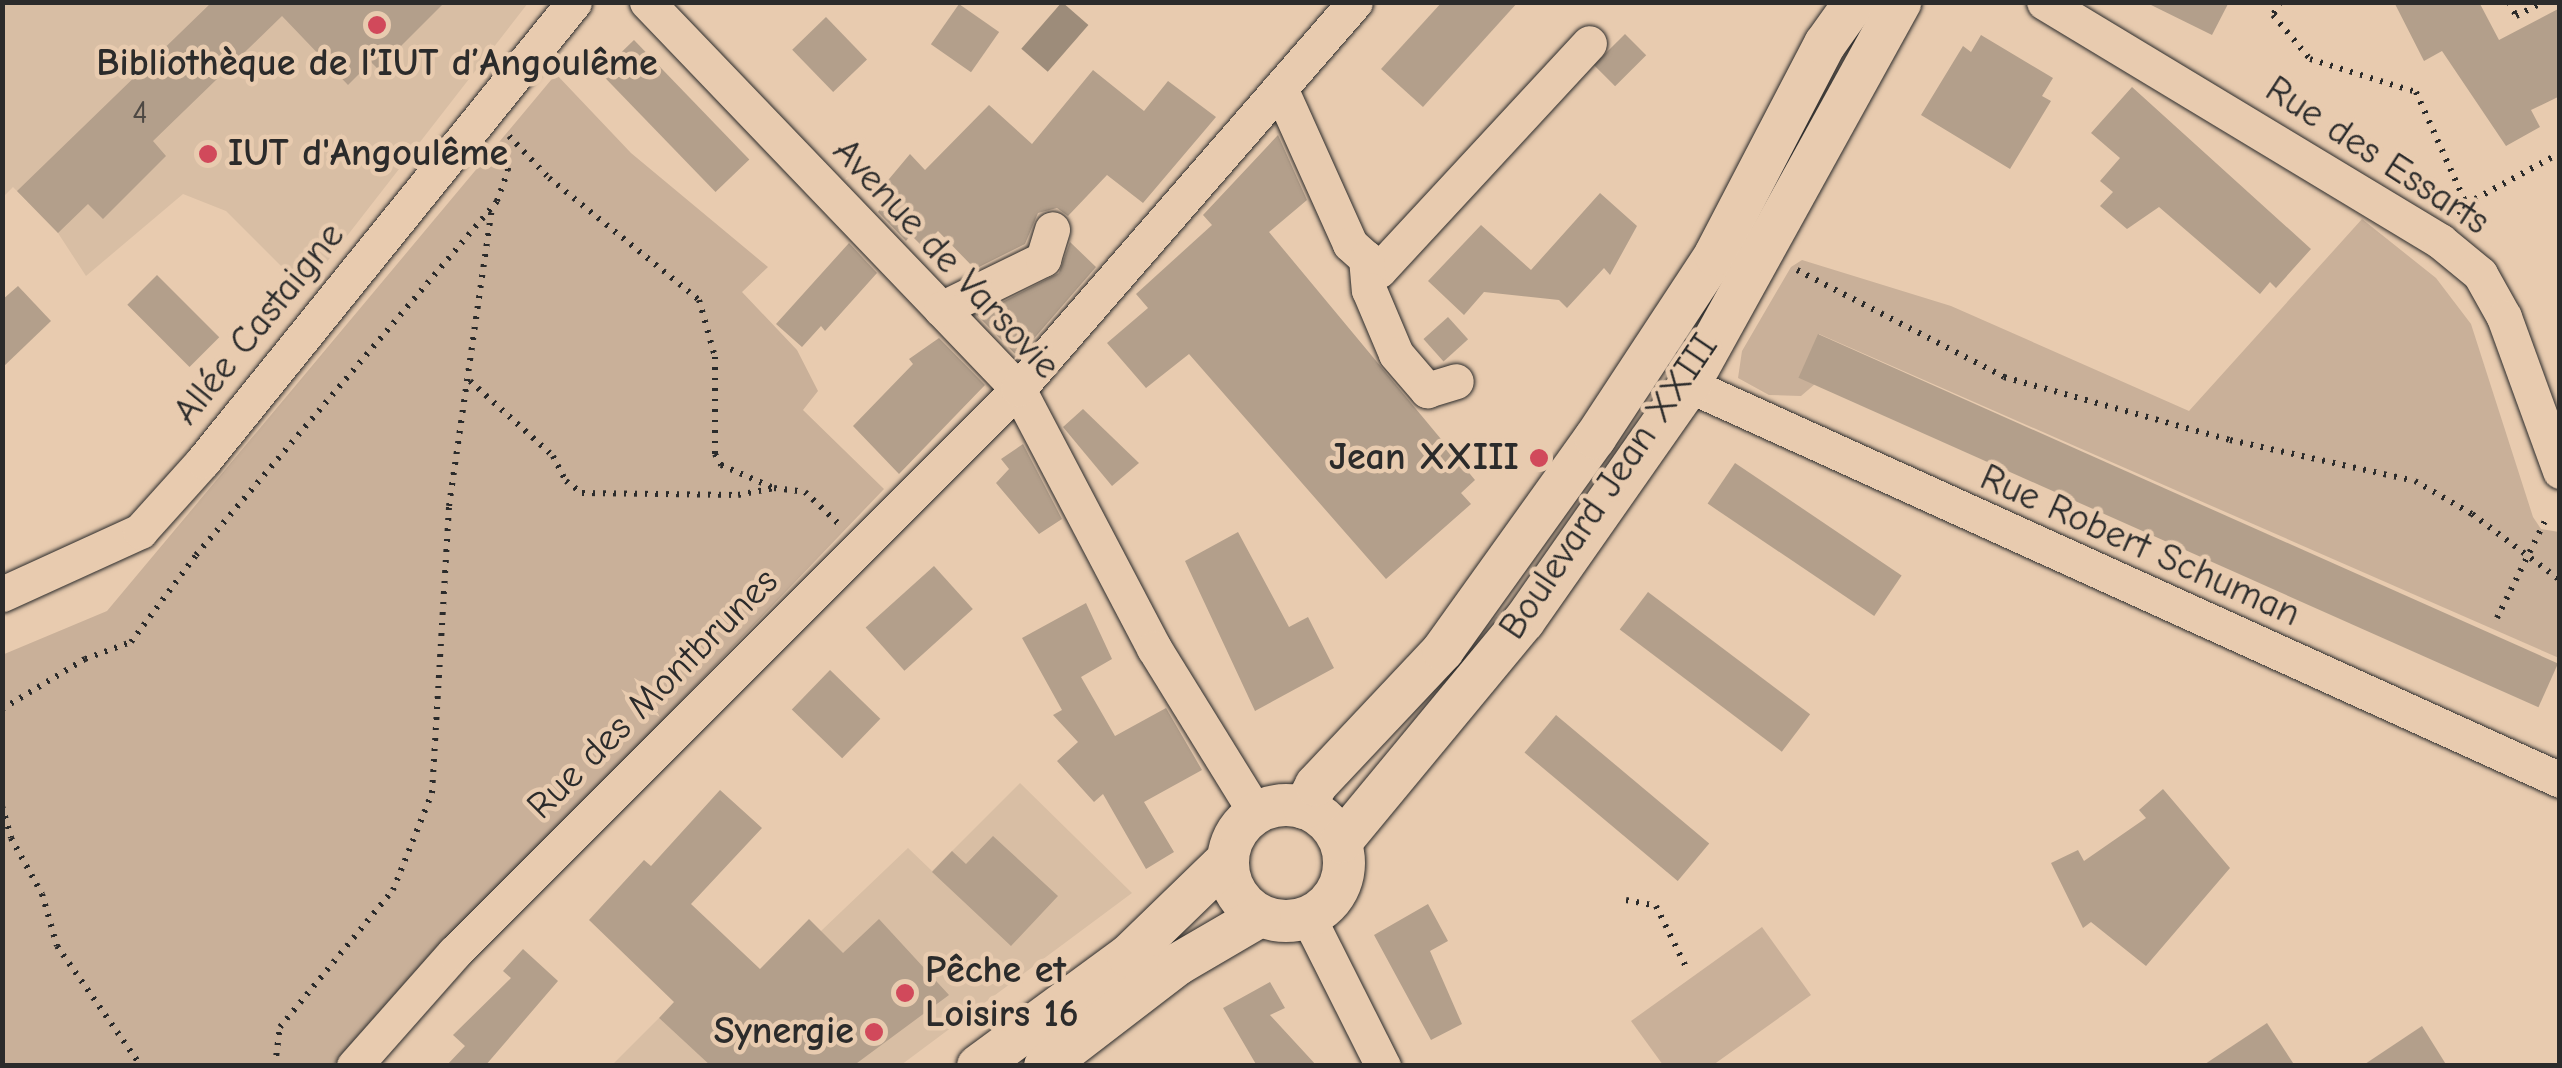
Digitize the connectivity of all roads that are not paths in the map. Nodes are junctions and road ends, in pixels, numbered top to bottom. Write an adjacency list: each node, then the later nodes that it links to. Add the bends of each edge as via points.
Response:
1 (574, 2): 17 (street, Allée Castaigne, via 494,124 140,531)
2 (648, 2): 11 (street, Avenue de Varsovie)
3 (1356, 2): 8 (street, Rue des Montbrunes)
4 (1855, 2): 19 (main road, Boulevard Jean XXIII, via 1825,44 1714,255 1596,438 1443,650 1316,785)
5 (1900, 2): 13 (main road, Boulevard Jean XXIII)
6 (2044, 2): 15 (street, Rue des Essarts, via 2440,242 2480,274)
7 (1588, 42): 10 (street, via 1380,270)
8 (1280, 88): 10 (street, via 1350,244); 14 (street, Rue des Montbrunes)
9 (1052, 229): 11 (street, via 1043,258)
10 (1366, 258): 12 (street, via 1369,290 1396,354 1426,390)
11 (941, 309): 14 (street, Avenue de Varsovie)
12 (1456, 381)
13 (1689, 384): 18 (street, Rue Robert Schuman); 21 (main road, Boulevard Jean XXIII, via 1524,621)
14 (1018, 389): 20 (street, Avenue de Varsovie, via 1154,648); 25 (street, Rue des Montbrunes, via 454,952)
15 (2548, 410): 16 (street, Rue des Essarts)
16 (2560, 470)
17 (2, 594)
18 (2560, 780)
19 (1304, 808): 20 (main road); 21 (main road, via 1320,815)
20 (1256, 814): 22 (main road, via 1242,825)
21 (1341, 842): 24 (main road, via 1343,878 1336,894)
22 (1227, 860): 23 (main road, via 1236,893); 26 (main road, via 1128,956)
23 (1260, 916): 24 (main road); 27 (main road, via 1178,964)
24 (1308, 918): 28 (street)
25 (354, 1066)
26 (978, 1066)
27 (1045, 1066)
28 (1384, 1066)

